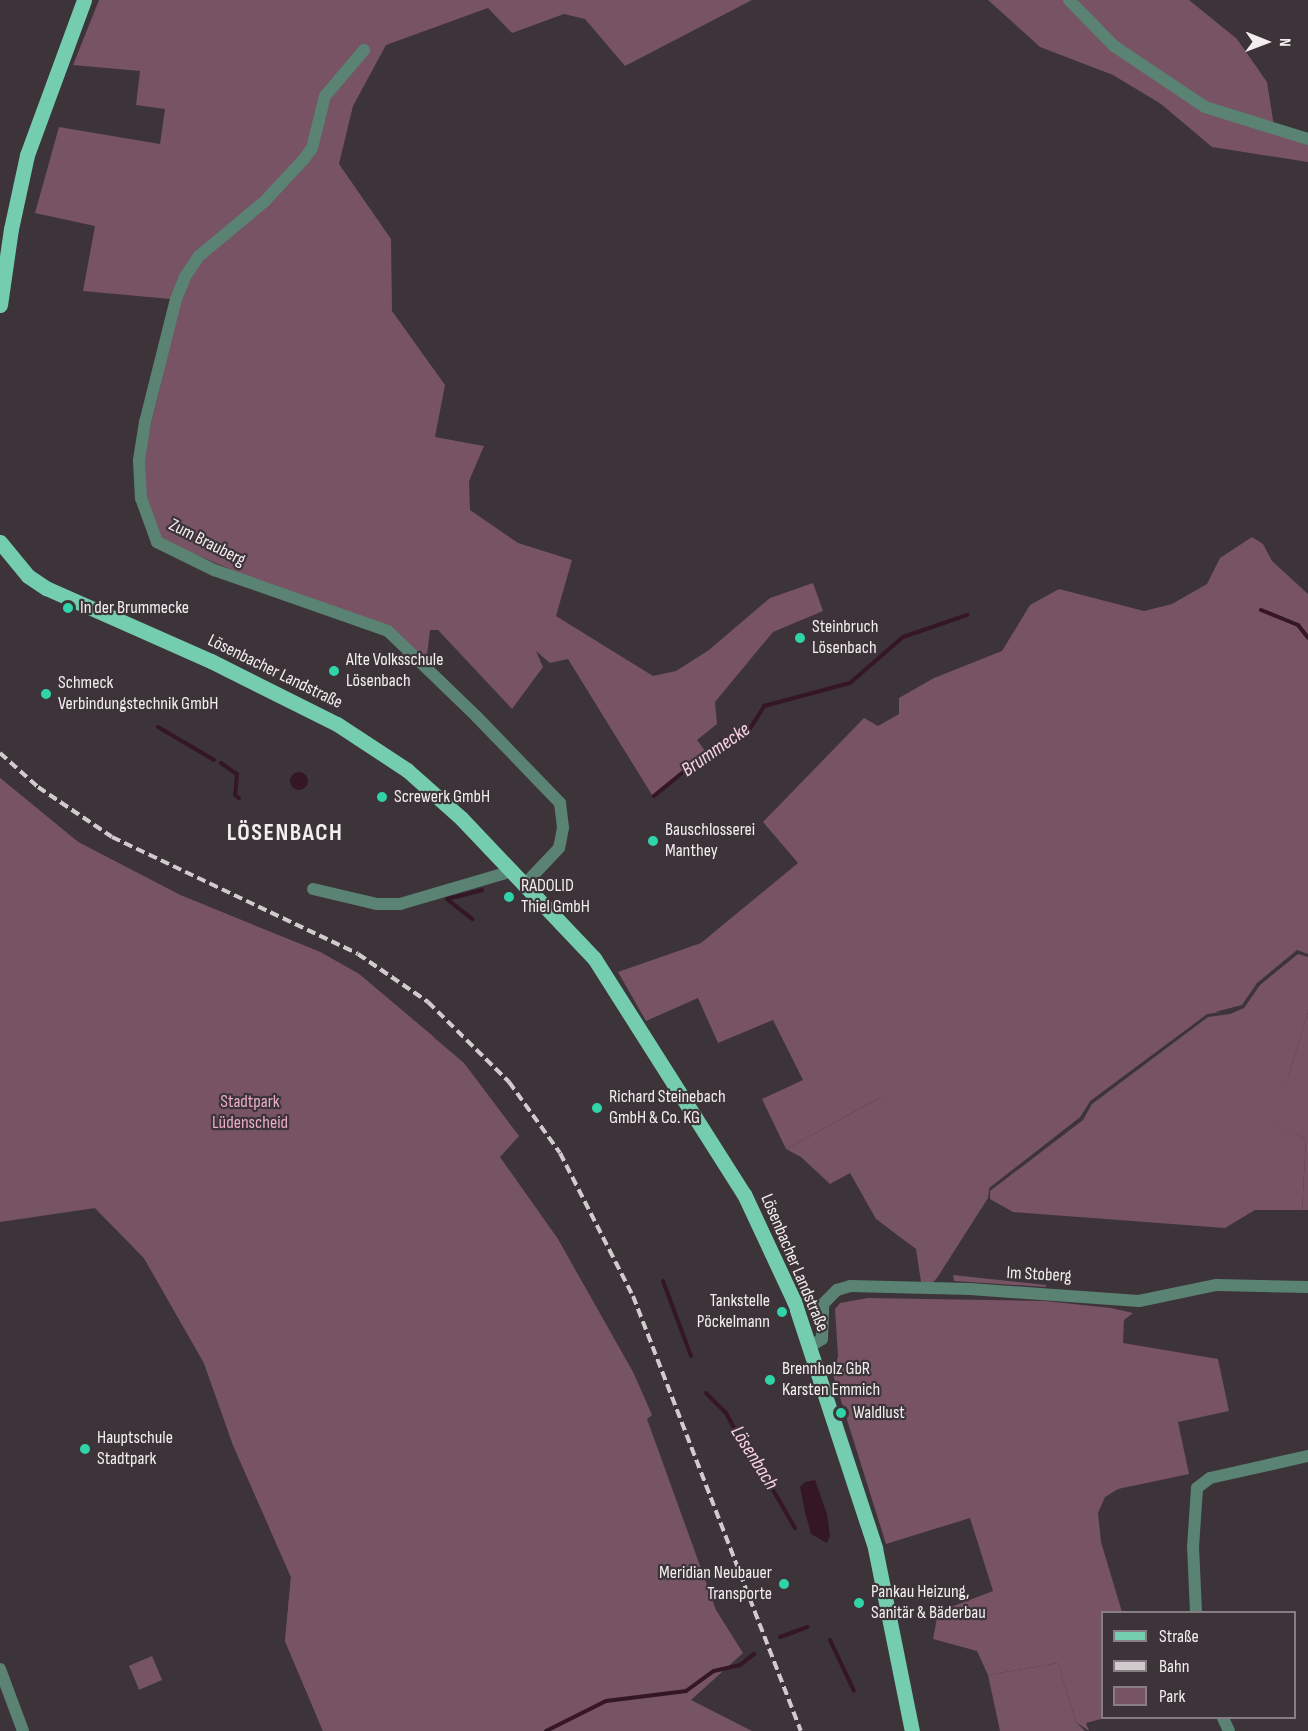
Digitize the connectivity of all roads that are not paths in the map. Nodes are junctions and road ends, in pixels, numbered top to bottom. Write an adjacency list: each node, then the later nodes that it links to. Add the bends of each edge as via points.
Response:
1 (84, 0): 5 (main road, via 27,155)
2 (1069, 0): 4 (street, via 1114,46 1205,107)
3 (364, 50): 8 (street, Zum Brauberg, via 326,96 312,148 304,159 264,202 199,256 185,277 145,422 139,461 141,498 157,542 214,570 388,632 476,716 560,803 563,828 559,848)
4 (1308, 139)
5 (0, 305)
6 (0, 542): 7 (main road, Lösenbacher Landstraße, via 28,576 46,588 337,724 407,770)
7 (513, 871): 8 (main road, Lösenbacher Landstraße); 9 (street, via 400,904 377,904)
8 (525, 884): 11 (main road, Lösenbacher Landstraße, via 594,958 744,1194 794,1301)
9 (313, 889)
10 (1308, 1287): 11 (street, Im Stoberg, via 1216,1285 1139,1300 850,1286 837,1290 823,1304 822,1339)
11 (809, 1347): 16 (main road, Lösenbacher Landstraße, via 875,1548)
12 (1308, 1456): 13 (street, via 1210,1478 1197,1488 1193,1547)
13 (1196, 1611)
14 (0, 1669): 15 (street)
15 (23, 1731)
16 (912, 1731)

